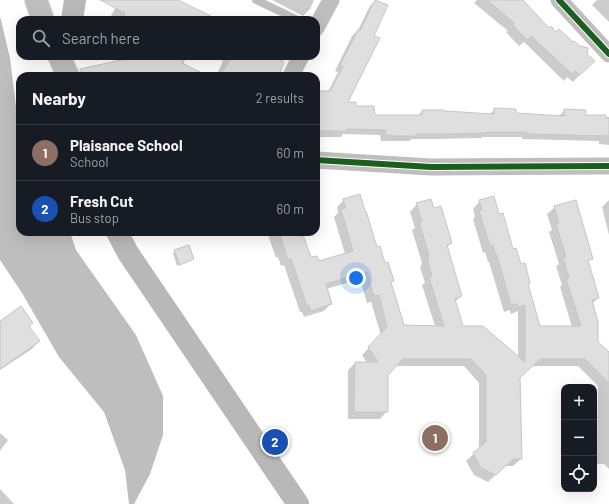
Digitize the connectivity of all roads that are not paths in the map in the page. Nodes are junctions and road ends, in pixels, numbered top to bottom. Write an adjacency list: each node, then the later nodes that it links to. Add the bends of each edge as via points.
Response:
1 (36, 0): 6 (main road)
2 (75, 0): 7 (main road)
3 (256, 0): 8 (lane)
4 (331, 0): 9 (street)
5 (559, 0): 10 (street)
6 (42, 16)
7 (73, 16)
8 (290, 16)
9 (320, 21)
10 (609, 54)
11 (61, 60): 14 (main road)
12 (70, 60): 15 (main road)
13 (299, 60): 16 (street)
14 (67, 72)
15 (69, 72)
16 (293, 72)
17 (320, 160): 18 (street, via 431,167)
18 (609, 166)
19 (118, 236): 20 (main road)
20 (298, 504)

